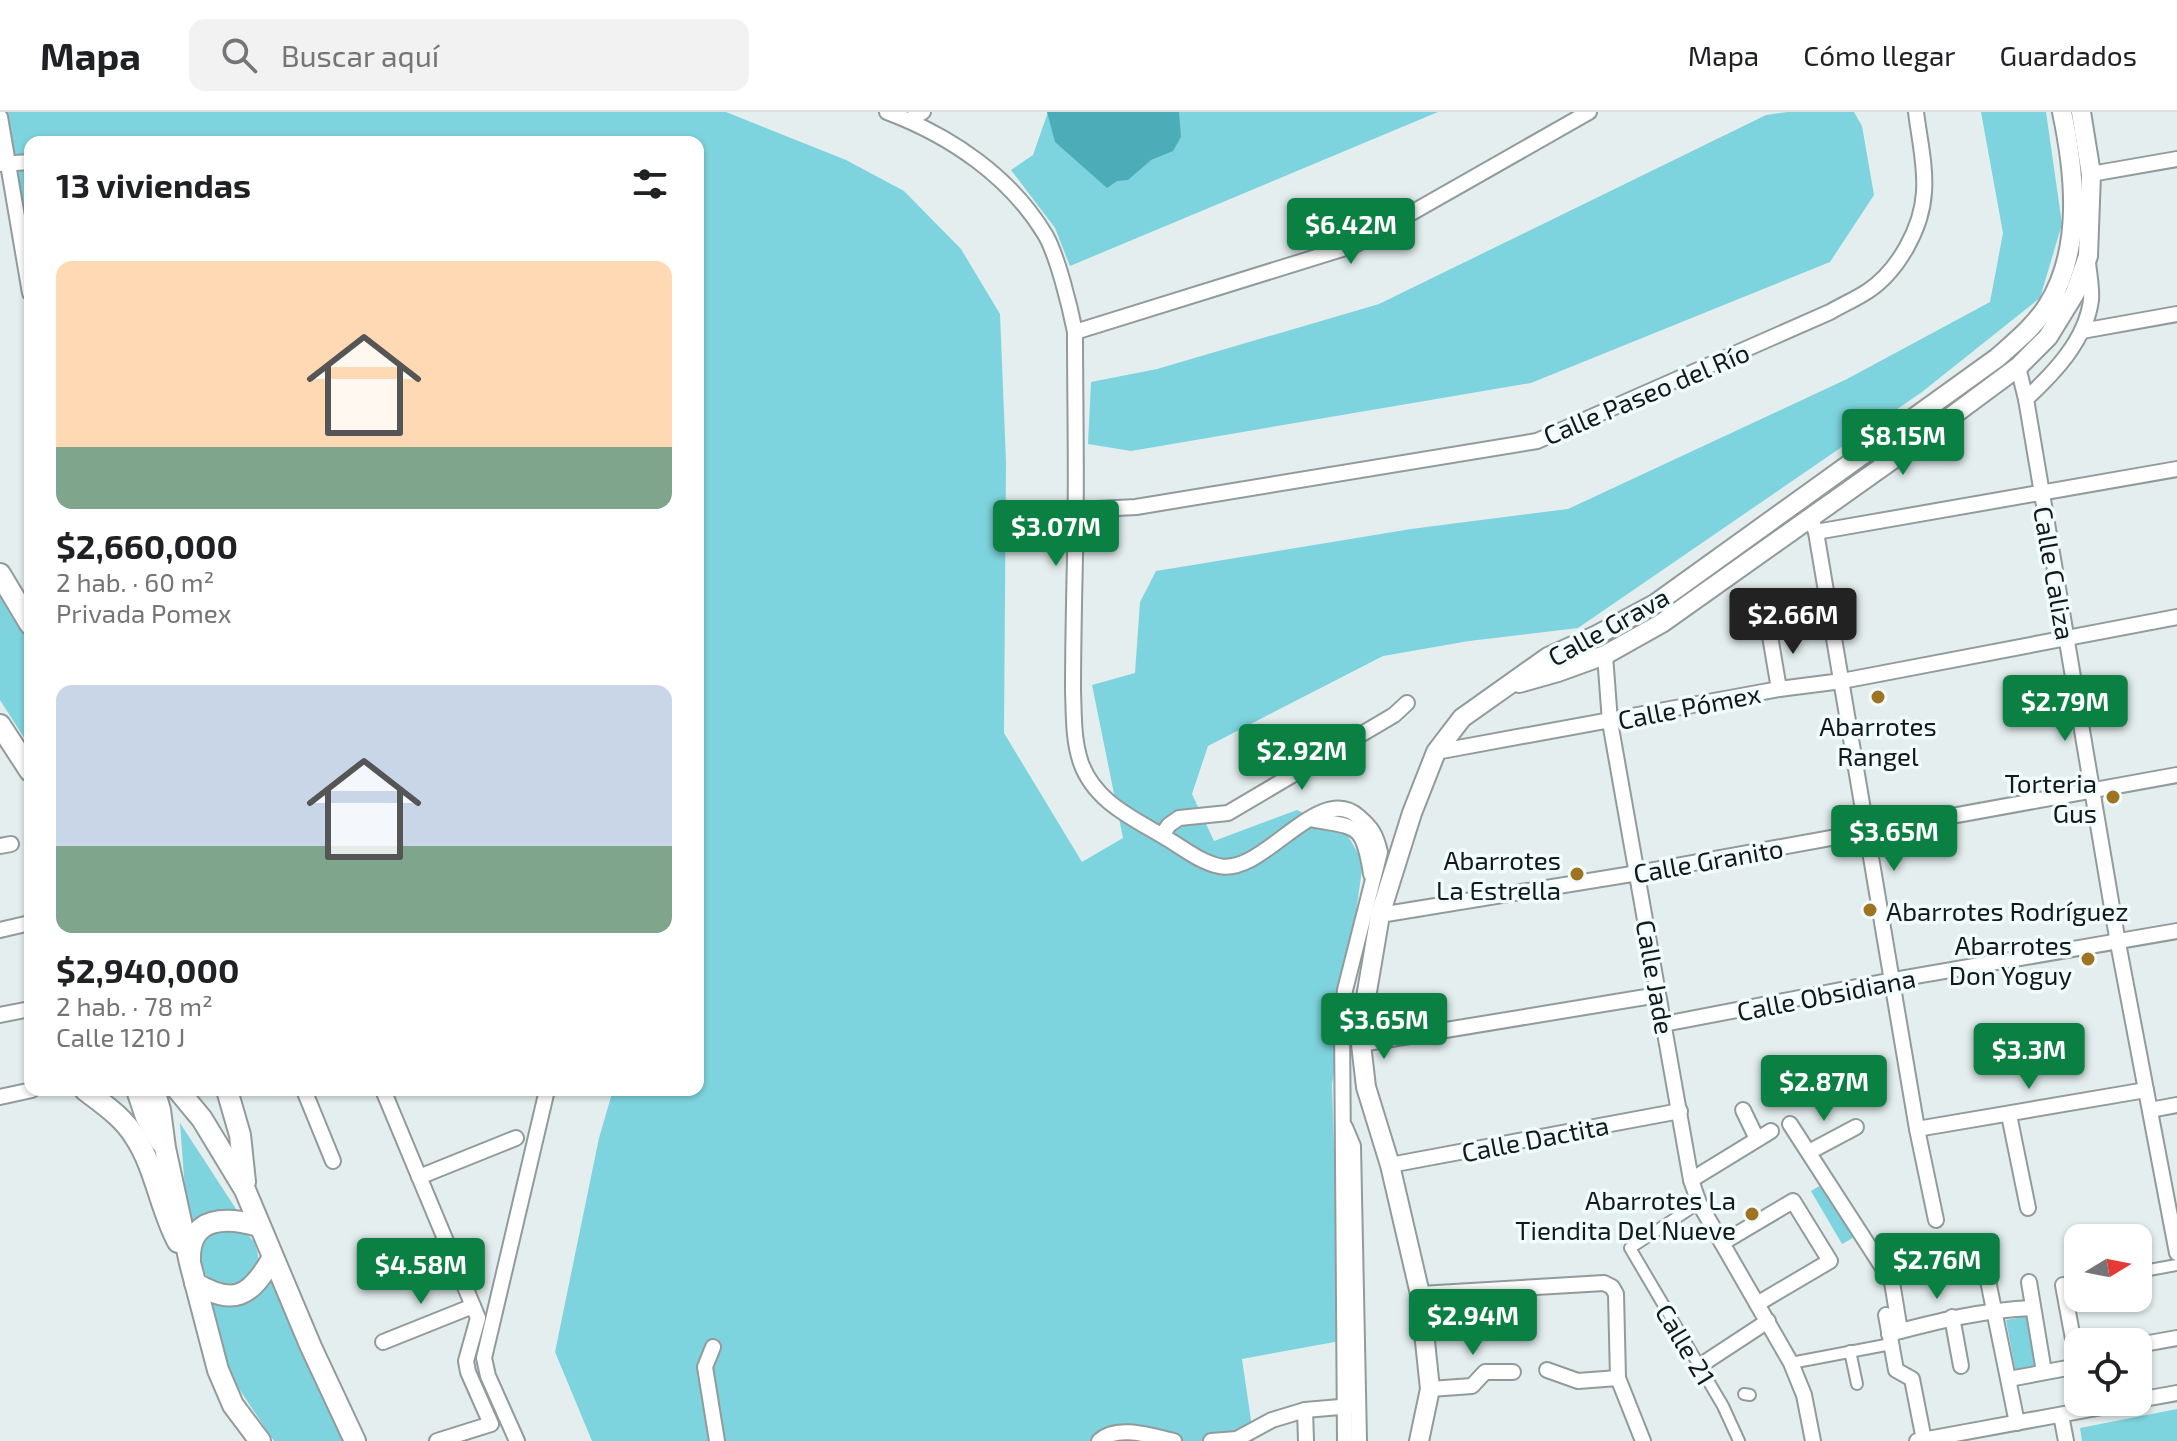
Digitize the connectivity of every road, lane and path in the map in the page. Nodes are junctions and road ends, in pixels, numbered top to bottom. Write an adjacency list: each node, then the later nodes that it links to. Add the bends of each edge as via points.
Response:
1 (887, 112): 8 (street)
2 (923, 112): 8 (street)
3 (1589, 112): 17 (street, via 1355,245)
4 (1916, 112): 22 (street, Calle Paseo del Río, via 1924,191 1911,238 1870,290 1830,312 1537,441 1136,507)
5 (2062, 112): 31 (main road, Calle Grava, via 2072,232 2060,282 2029,330 1655,604 1548,657)
6 (2081, 112): 12 (main road, Calle Grava)
7 (0, 117): 9 (street)
8 (909, 120): 17 (street, via 955,144 1010,187 1047,238)
9 (2, 143): 11 (street)
10 (2177, 159): 12 (street)
11 (5, 165): 14 (street)
12 (2091, 174): 13 (main road, Calle Grava)
13 (2088, 256): 16 (street, via 2091,300); 18 (main road, Calle Grava, via 2061,319)
14 (24, 262)
15 (2177, 314): 16 (street)
16 (2082, 331): 19 (street)
17 (1075, 332): 22 (street)
18 (2018, 367): 19 (street, Calle Caliza); 23 (main road, Calle Grava)
19 (2026, 399): 21 (street, Calle Caliza)
20 (2177, 469): 21 (street)
21 (2040, 491): 23 (street); 28 (street, Calle Caliza)
22 (1077, 510): 41 (street, via 1074,732 1082,765 1102,796)
23 (1813, 524): 29 (main road, Calle Grava); 30 (street)
24 (0, 574): 25 (main road)
25 (24, 614)
26 (2177, 617): 28 (street, Calle Pómex)
27 (1769, 630): 32 (street)
28 (2066, 637): 30 (street, Calle Pómex); 39 (street, Calle Caliza)
29 (1605, 655): 31 (main road, Calle Grava); 34 (street, Calle Jade)
30 (1842, 681): 32 (street, Calle Pómex); 40 (street)
31 (1505, 687): 36 (main road, Calle Grava, via 1462,718)
32 (1779, 689): 34 (street, Calle Pómex)
33 (1407, 703): 41 (street, via 1228,813 1179,818)
34 (1610, 722): 36 (street, Calle Pómex); 42 (street, Calle Jade)
35 (0, 725): 37 (main road)
36 (1436, 752): 43 (main road, Calle Grava)
37 (24, 762)
38 (2177, 775): 39 (street, Calle Granito)
39 (2093, 790): 40 (street, Calle Granito); 47 (street, Calle Caliza)
40 (1867, 831): 42 (street, Calle Granito); 48 (street)
41 (1162, 835): 123 (street, via 1222,867 1255,857 1309,819 1337,808 1355,813 1375,831 1380,852 1342,1021 1342,1123 1353,1146)
42 (1638, 873): 43 (street, Calle Granito); 49 (street, Calle Jade)
43 (1380, 915): 53 (main road, Calle Grava)
44 (24, 924): 45 (street)
45 (0, 930)
46 (2177, 931): 47 (street, Calle Obsidiana)
47 (2118, 943): 48 (street, Calle Obsidiana); 54 (street, Calle Caliza)
48 (1893, 980): 52 (street, Calle Obsidiana); 74 (street)
49 (1658, 995): 52 (street, Calle Jade); 53 (street)
50 (24, 1010): 51 (street)
51 (0, 1015)
52 (1664, 1024): 69 (street, Calle Jade)
53 (1361, 1044): 79 (main road, Calle Grava, via 1366,1087)
54 (2146, 1090): 68 (street, Calle Caliza); 70 (street)
55 (24, 1092): 65 (street)
56 (92, 1096): 94 (main road, via 136,1139)
57 (139, 1096): 76 (main road)
58 (156, 1096): 76 (main road)
59 (183, 1096): 71 (main road)
60 (197, 1096): 71 (main road)
61 (229, 1096): 83 (main road, via 240,1135)
62 (306, 1096): 78 (street)
63 (385, 1096): 80 (street)
64 (546, 1096): 132 (street, via 484,1358)
65 (0, 1097)
66 (2177, 1105): 68 (street)
67 (1743, 1110): 81 (street, via 1764,1135)
68 (2150, 1110): 82 (street, Calle Caliza)
69 (1680, 1111): 79 (street, Calle Dactita); 81 (street, Calle Jade)
70 (2009, 1115): 74 (street); 85 (street)
71 (202, 1119): 83 (main road)
72 (1790, 1124): 77 (street)
73 (1856, 1127): 77 (street)
74 (1917, 1129): 86 (street)
75 (516, 1138): 80 (street)
76 (165, 1148): 94 (main road)
77 (1809, 1152): 104 (street, via 1892,1282)
78 (333, 1161)
79 (1390, 1165): 96 (main road, Calle Grava)
80 (419, 1177): 98 (street)
81 (1691, 1180): 84 (street, Calle Jade)
82 (2171, 1187): 89 (street, Calle Caliza)
83 (245, 1190): 87 (main road)
84 (1699, 1203): 88 (street, Calle Jade); 142 (street, Calle 21, via 1630,1248)
85 (2028, 1208)
86 (1936, 1220)
87 (259, 1226): 90 (main road); 94 (main road, via 223,1219 200,1230 193,1240)
88 (1722, 1243): 97 (street, Calle Jade); 97 (street, via 1793,1201 1830,1261)
89 (2177, 1253)
90 (272, 1259): 94 (main road, via 260,1280 240,1295 214,1294); 130 (main road)
91 (1984, 1261): 100 (street)
92 (2177, 1265): 93 (street)
93 (2152, 1269)
94 (192, 1273): 129 (main road, via 218,1370 233,1405)
95 (2029, 1282): 99 (street)
96 (1420, 1294): 117 (street, via 1604,1283 1616,1294); 120 (main road, Calle Grava)
97 (1757, 1304): 103 (street, Calle Jade)
98 (473, 1306): 106 (street); 131 (street, via 478,1318 466,1361 491,1424)
99 (2033, 1308): 100 (street); 116 (street)
100 (1995, 1309): 102 (street); 118 (street)
101 (1886, 1315): 104 (street)
102 (1952, 1317): 104 (street); 112 (street)
103 (1768, 1321): 110 (street); 111 (street, Calle Jade)
104 (1894, 1336): 109 (street); 128 (street, via 1896,1370 1912,1379)
105 (2177, 1338): 107 (street)
106 (383, 1342)
107 (2152, 1342)
108 (713, 1347): 133 (street, via 705,1367)
109 (1850, 1351): 111 (street); 119 (street)
110 (1707, 1361)
111 (1791, 1363): 143 (street, Calle Jade)
112 (1961, 1366)
113 (2064, 1368): 116 (street)
114 (1547, 1370): 117 (street, via 1578,1381)
115 (1513, 1372): 120 (street, via 1485,1372 1472,1386)
116 (2044, 1372): 118 (street)
117 (1618, 1378): 141 (street)
118 (2009, 1379): 127 (street)
119 (1857, 1384)
120 (1430, 1389): 140 (main road, Calle Grava)
121 (2177, 1393): 122 (street)
122 (2152, 1397)
123 (1352, 1406): 124 (street); 138 (street); 139 (street)
124 (1305, 1410): 136 (street, via 1237,1439); 137 (street)
125 (2064, 1414): 126 (street)
126 (2061, 1415): 127 (street); 144 (street)
127 (2017, 1423): 128 (street)
128 (1920, 1440)
129 (260, 1441)
130 (355, 1441)
131 (437, 1441)
132 (517, 1441)
133 (717, 1441)
134 (1099, 1441): 135 (street, via 1117,1432)
135 (1174, 1441)
136 (1211, 1441)
137 (1306, 1441)
138 (1345, 1441)
139 (1359, 1441)
140 (1419, 1441)
141 (1643, 1441)
142 (1739, 1441)
143 (1813, 1441)
144 (2066, 1441)

